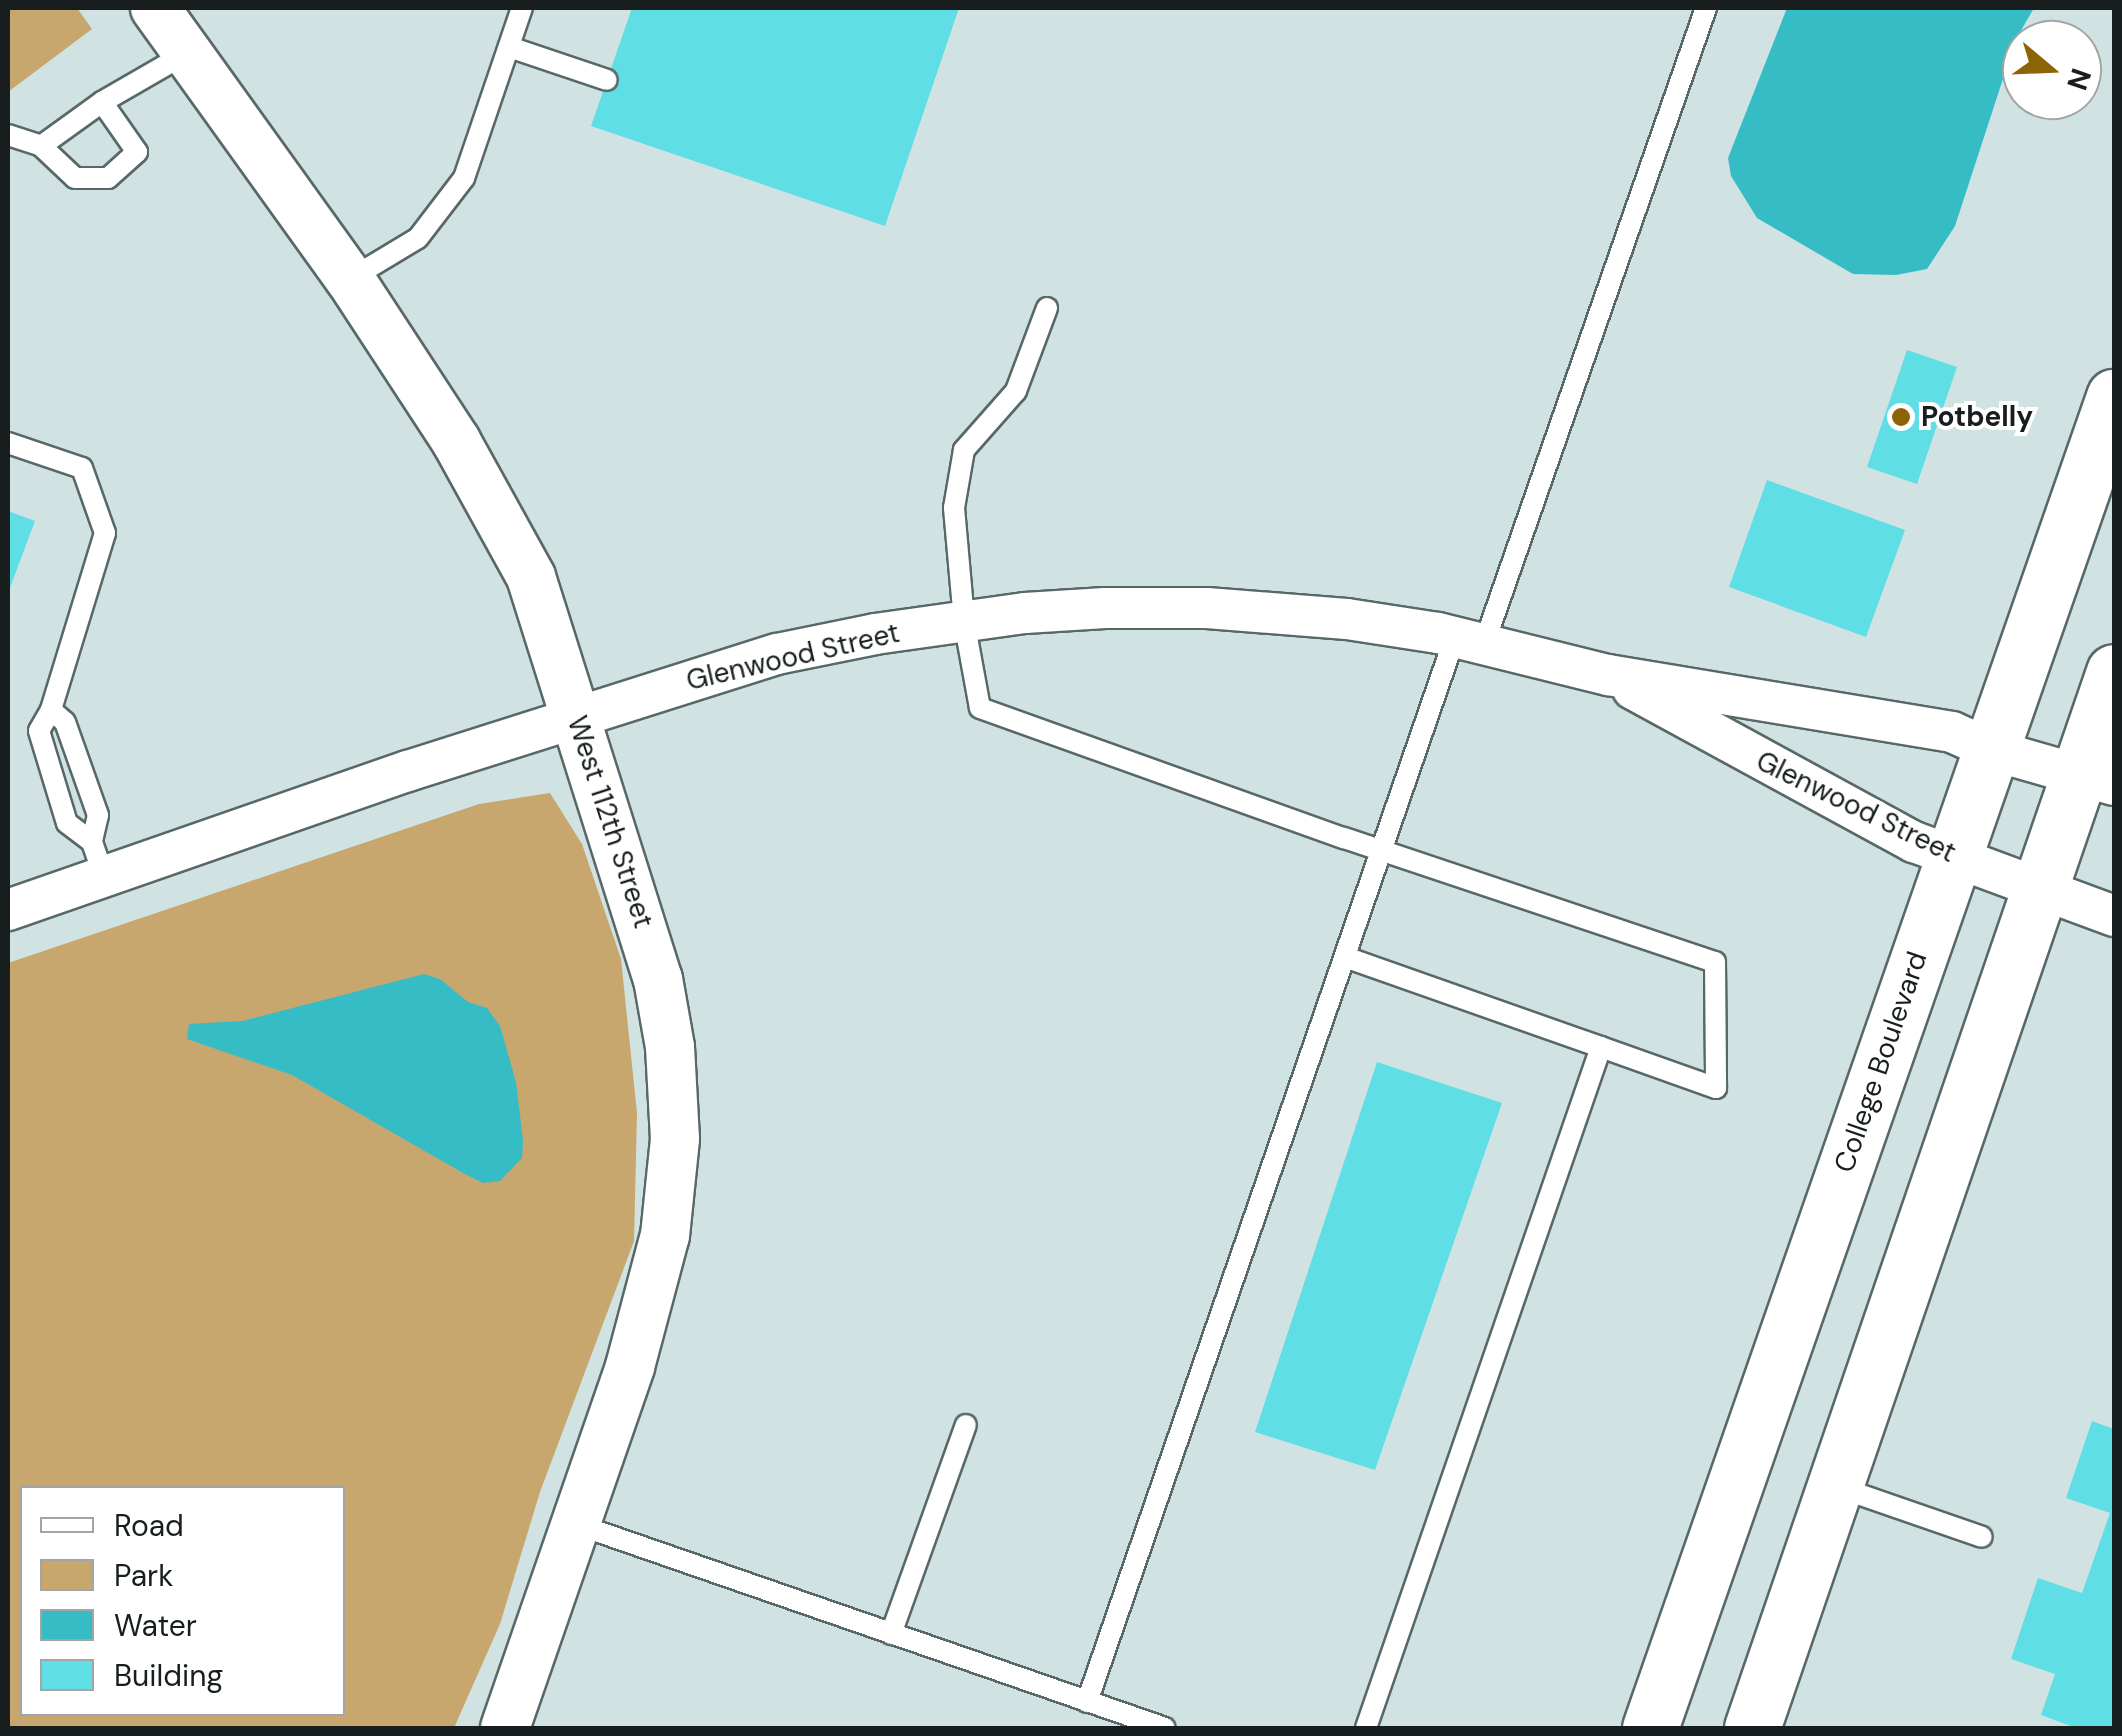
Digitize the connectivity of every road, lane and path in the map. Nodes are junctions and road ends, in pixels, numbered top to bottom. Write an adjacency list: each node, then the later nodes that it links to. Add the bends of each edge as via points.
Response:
1 (155, 8): 5 (street, West 112th Street)
2 (522, 8): 4 (lane)
3 (1706, 8): 15 (lane)
4 (509, 47): 6 (lane); 10 (lane, via 464,178 418,238)
5 (187, 53): 7 (lane); 10 (street, West 112th Street)
6 (607, 80)
7 (102, 102): 9 (lane); 9 (lane, via 137,152 108,178 75,178)
8 (8, 135): 9 (lane)
9 (41, 146)
10 (350, 279): 19 (street, West 112th Street, via 456,441 530,577)
11 (1047, 308): 14 (lane, via 1016,390 964,450 954,508)
12 (2114, 397): 20 (main road, College Boulevard)
13 (8, 443): 18 (lane, via 82,468 105,533)
14 (964, 621): 15 (street, Glenwood Street, via 1105,608 1207,608 1347,619); 19 (street, Glenwood Street, via 777,654); 22 (lane, via 980,708)
15 (1470, 640): 17 (street, Glenwood Street); 22 (lane)
16 (2114, 672): 21 (main road)
17 (1608, 675): 20 (street, Glenwood Street, via 1952,732); 23 (street, Glenwood Street, via 1914,842)
18 (50, 710): 24 (lane, via 65,722 98,815); 24 (lane, via 39,731 67,823)
19 (576, 718): 24 (street, Glenwood Street); 32 (street, West 112th Street, via 658,979 670,1047 674,1139 652,1298)
20 (1992, 750): 21 (street, Glenwood Street); 23 (main road, College Boulevard)
21 (2096, 780): 25 (main road)
22 (1382, 849): 28 (lane); 29 (lane, via 1715,962 1716,1088)
23 (1952, 856): 25 (street, Glenwood Street); 39 (main road, College Boulevard)
24 (98, 859): 26 (street, Glenwood Street)
25 (2037, 889): 27 (street, Glenwood Street); 31 (main road)
26 (8, 910)
27 (2114, 916)
28 (1345, 958): 29 (lane); 35 (lane)
29 (1601, 1047): 38 (lane)
30 (966, 1425): 34 (lane)
31 (1834, 1486): 33 (lane); 40 (main road)
32 (576, 1524): 34 (lane); 36 (street, West 112th Street)
33 (1982, 1537)
34 (891, 1634): 35 (lane)
35 (1087, 1702): 37 (lane)
36 (505, 1728)
37 (1166, 1728)
38 (1366, 1728)
39 (1650, 1728)
40 (1752, 1728)

